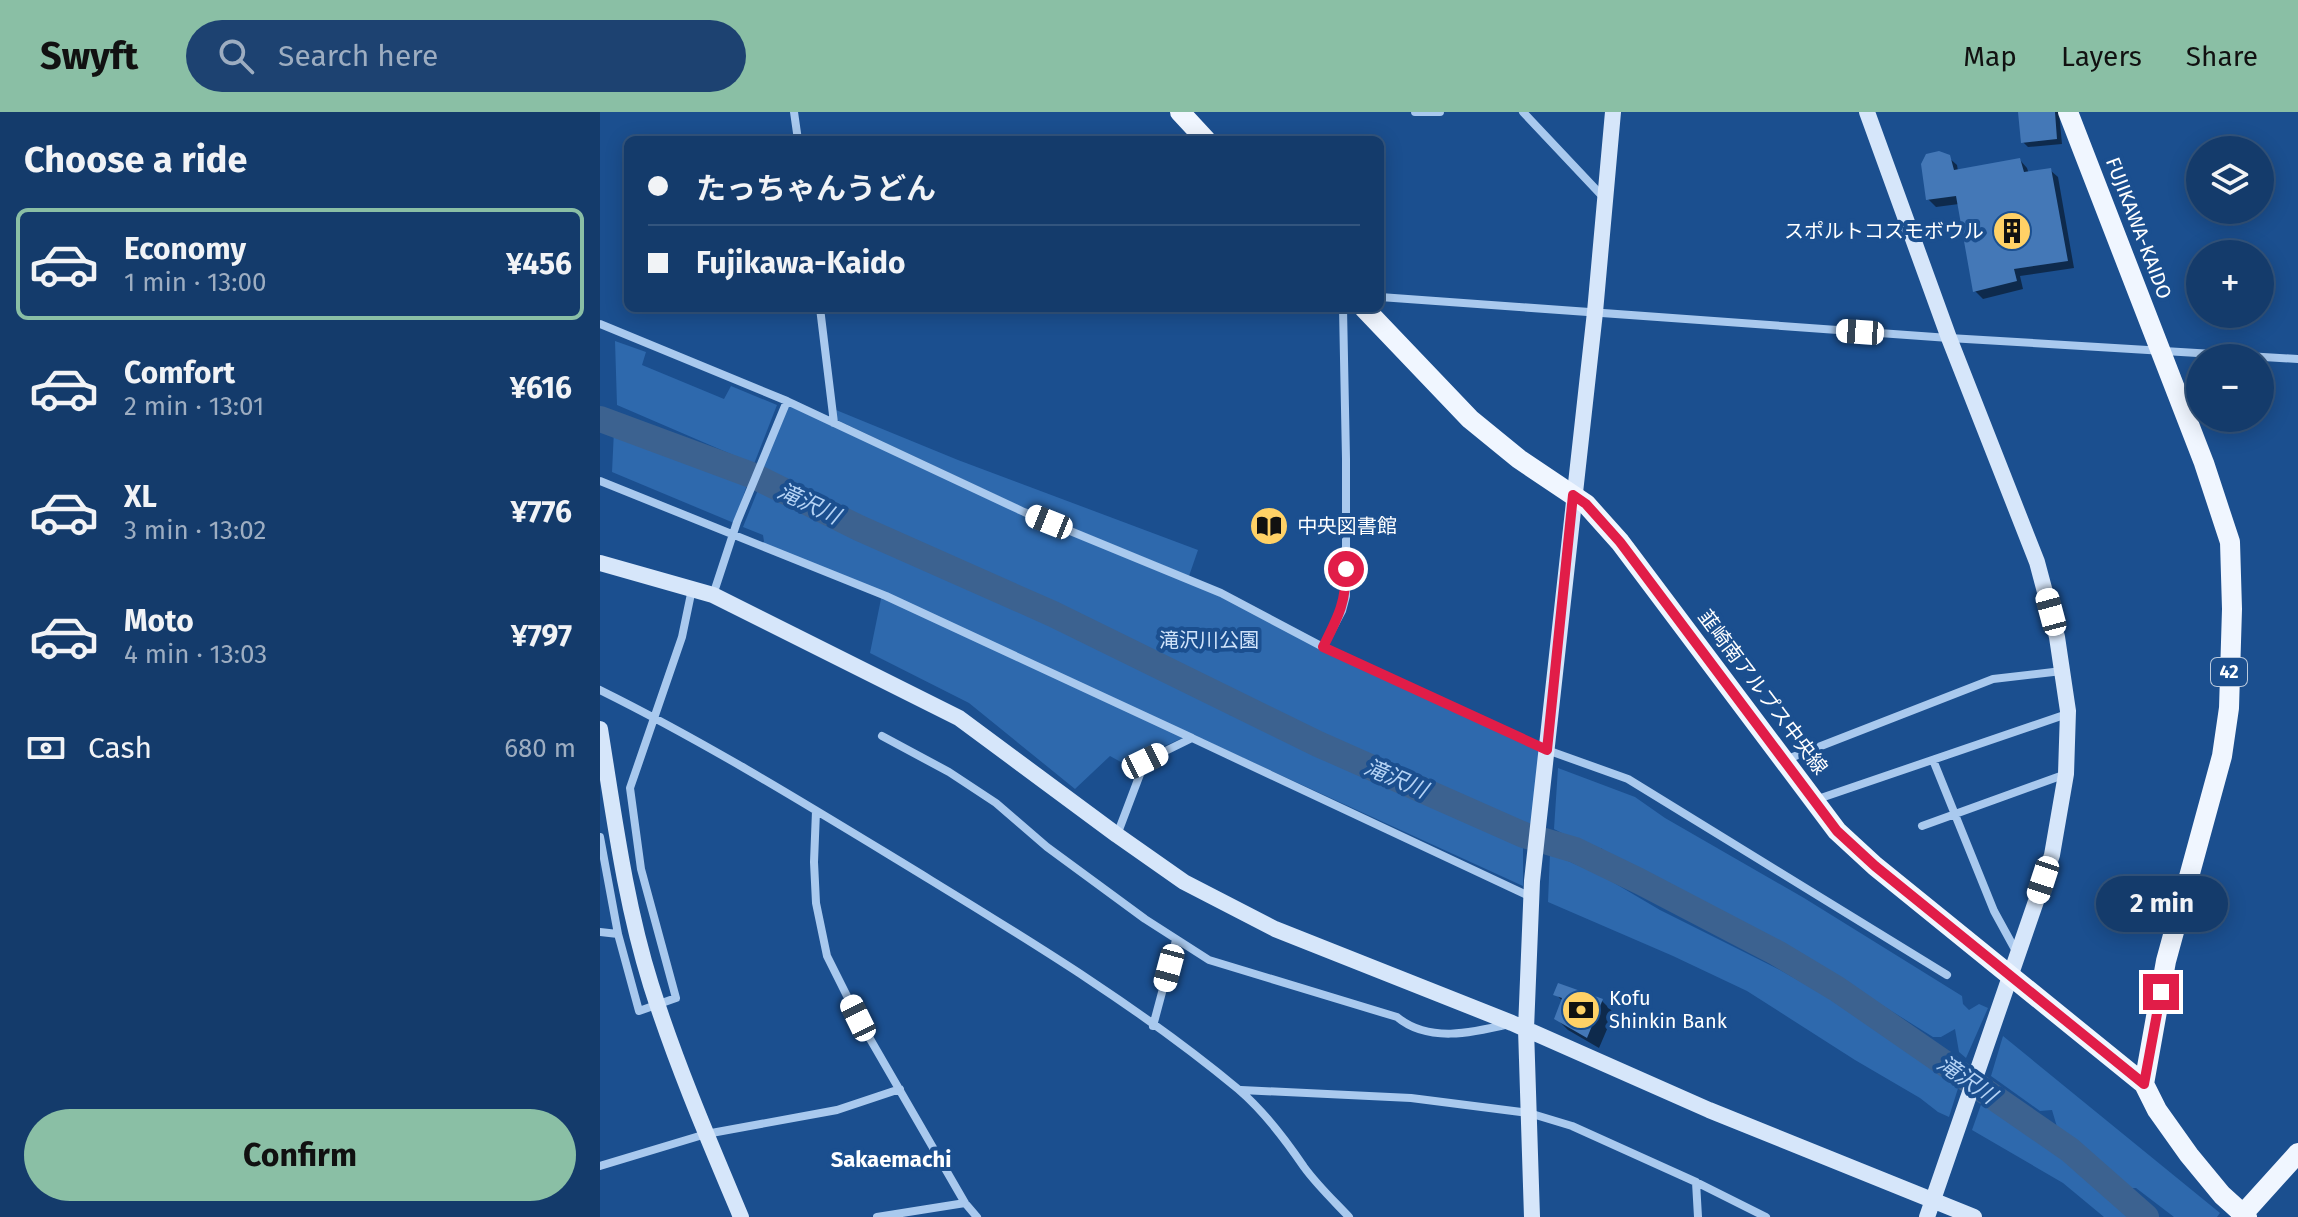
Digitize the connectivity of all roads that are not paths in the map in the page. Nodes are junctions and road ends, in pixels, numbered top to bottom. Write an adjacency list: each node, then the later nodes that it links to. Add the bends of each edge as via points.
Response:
1 (794, 112): 9 (street)
2 (1180, 112): 10 (main road)
3 (1415, 112): 4 (street)
4 (1440, 112)
5 (1523, 112): 11 (street)
6 (1613, 112): 11 (street)
7 (1867, 112): 18 (street)
8 (2068, 112): 19 (main road, FUJIKAWA-KAIDO / 42)
9 (797, 136)
10 (1202, 136)
11 (1605, 199): 16 (street)
12 (1384, 297): 16 (street)
13 (820, 312): 22 (street)
14 (1343, 312): 29 (street, via 1346,596)
15 (1368, 312): 24 (main road, 韮崎南アルプス中央線, via 1470,419)
16 (1595, 312): 18 (street); 24 (street)
17 (600, 324): 21 (street)
18 (1949, 338): 19 (street); 30 (street, via 2037,562)
19 (2161, 352): 20 (street); 57 (main road, FUJIKAWA-KAIDO / 42, via 2230,542 2232,609 2222,756 2166,961)
20 (2298, 359)
21 (787, 401): 22 (street); 25 (street)
22 (834, 423): 29 (street, via 1024,512 1221,593)
23 (600, 481): 25 (street)
24 (1573, 495): 37 (street); 38 (main road, 韮崎南アルプス中央線, via 1620,542)
25 (734, 535): 28 (street); 36 (street, via 886,596)
26 (600, 563): 27 (street)
27 (692, 589): 28 (street); 33 (street, via 682,637)
28 (713, 595): 45 (street, via 959,718)
29 (1323, 647): 37 (street)
30 (2063, 671): 32 (street); 38 (street, via 1993,679)
31 (600, 690): 33 (street)
32 (2068, 714): 39 (street); 40 (street)
33 (654, 717): 42 (street); 54 (street, via 630,788 641,869 676,998)
34 (600, 729): 54 (street, via 625,886)
35 (882, 736): 50 (street, via 996,803 1047,847)
36 (1192, 738): 45 (street, via 1145,761); 47 (street)
37 (1547, 750): 47 (street); 52 (street, via 1628,779)
38 (1785, 760): 41 (main road, 韮崎南アルプス中央線)
39 (1933, 760): 41 (street); 43 (street)
40 (2066, 774): 43 (street); 51 (street, via 2052,855)
41 (1814, 800): 53 (main road, 韮崎南アルプス中央線, via 1837,831 1875,866)
42 (816, 811): 55 (street, via 1044,949); 58 (street, via 816,903 827,956)
43 (1955, 814): 44 (street); 51 (street)
44 (1922, 826)
45 (1117, 835): 56 (street, via 1184,882 1275,929)
46 (600, 837): 49 (street)
47 (1532, 889): 56 (street)
48 (600, 932): 49 (street)
49 (618, 934): 54 (street, via 639,1011)
50 (1176, 940): 55 (street); 56 (street, via 1209,960 1397,1017 1411,1028 1446,1034)
51 (2018, 956): 53 (street)
52 (1947, 975)
53 (2011, 978): 57 (main road, 韮崎南アルプス中央線); 65 (street)
54 (658, 1005): 61 (street)
55 (1153, 1026): 59 (street)
56 (1519, 1026): 60 (street); 65 (street)
57 (2144, 1084): 67 (main road, via 2189,1155)
58 (900, 1089): 61 (street, via 837,1110); 66 (street)
59 (1240, 1090): 60 (street, via 1411,1098); 71 (street)
60 (1529, 1113): 64 (street, via 1572,1126); 72 (street)
61 (706, 1134): 63 (street); 68 (street)
62 (2298, 1153): 67 (main road)
63 (600, 1166)
64 (1696, 1182): 73 (street); 74 (street)
65 (1932, 1200): 75 (street); 76 (street)
66 (965, 1203): 69 (street); 70 (street)
67 (2244, 1216)
68 (741, 1217)
69 (877, 1217)
70 (977, 1217)
71 (1349, 1217)
72 (1532, 1217)
73 (1698, 1217)
74 (1766, 1217)
75 (1927, 1217)
76 (1974, 1217)

